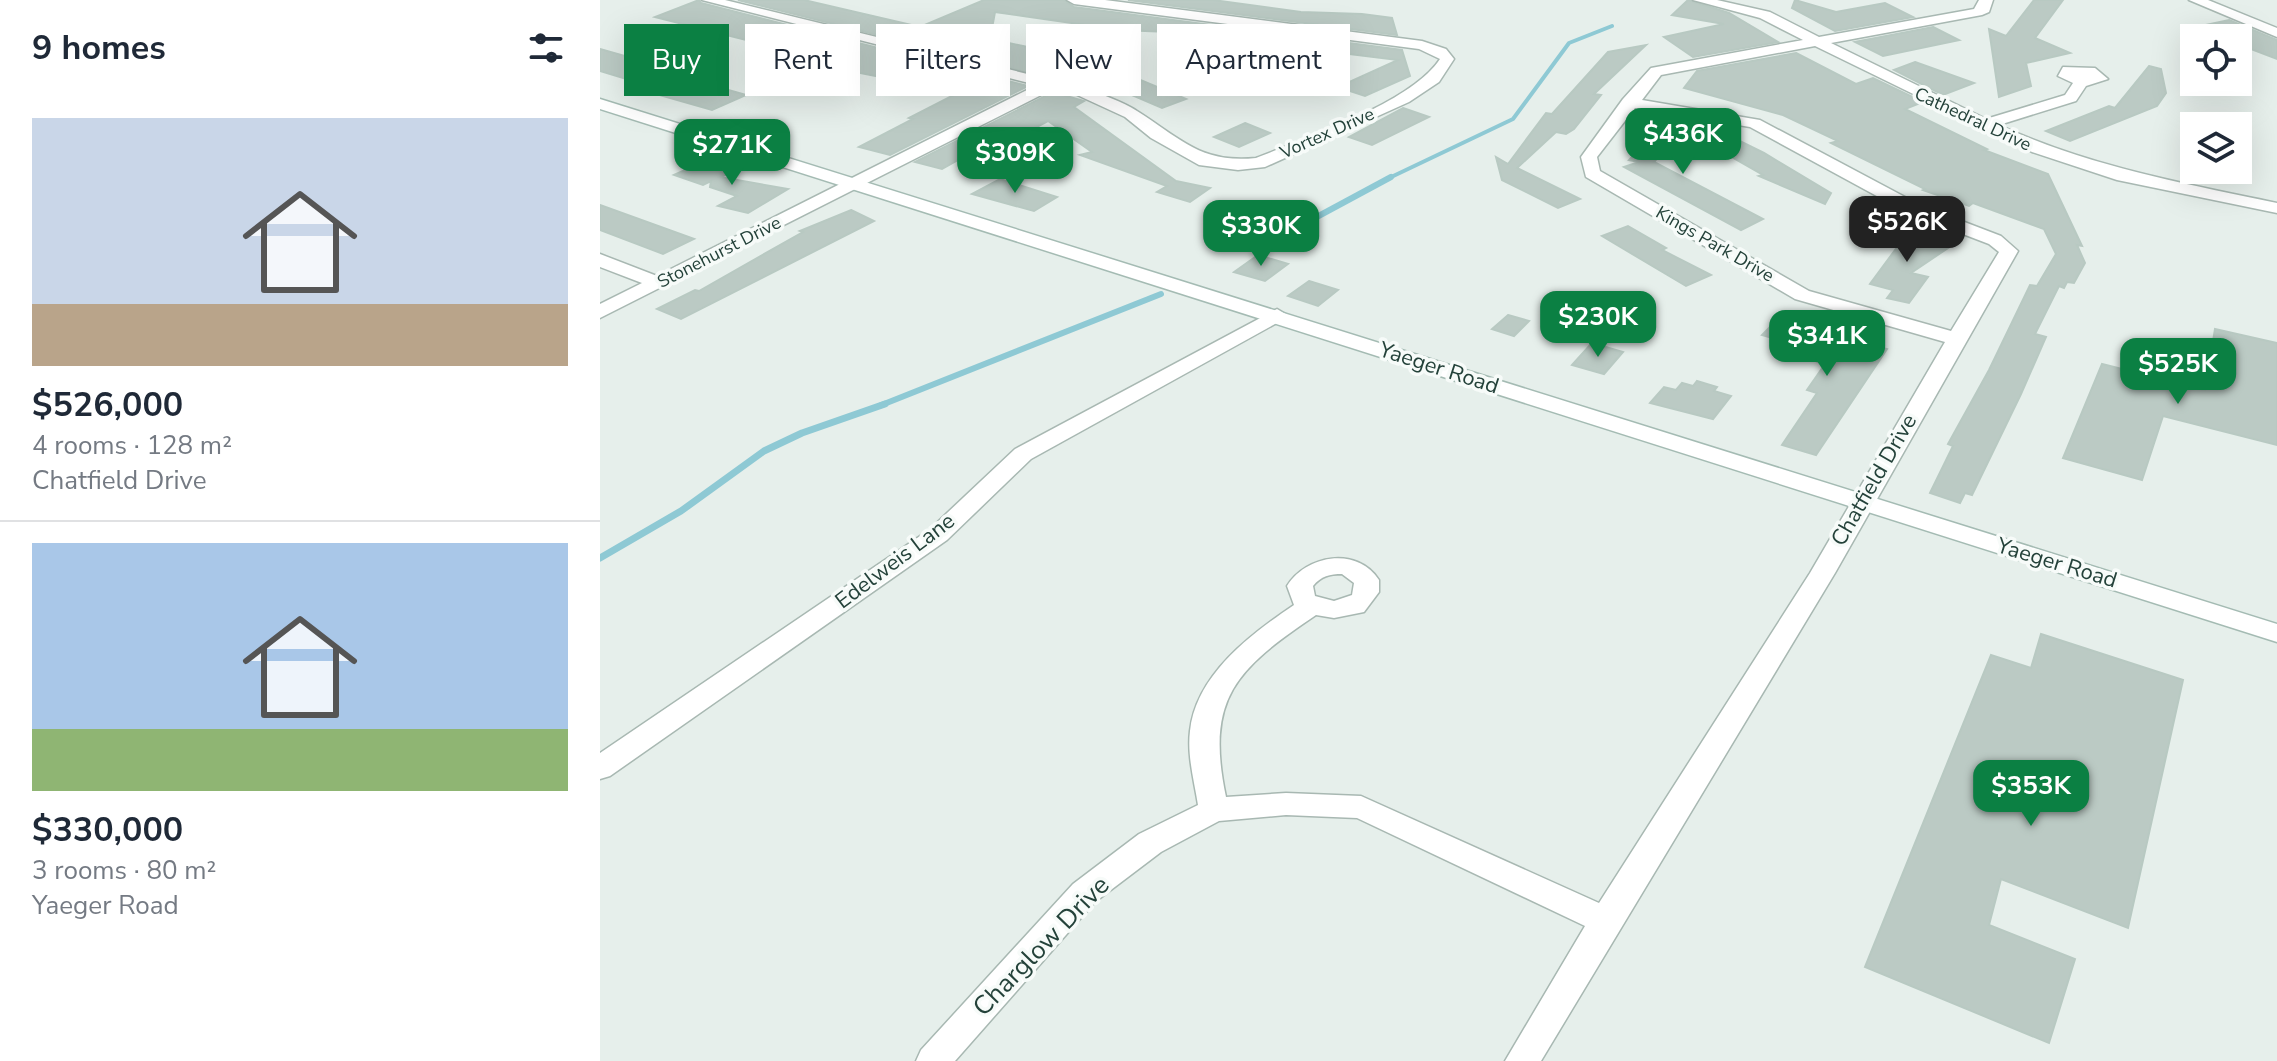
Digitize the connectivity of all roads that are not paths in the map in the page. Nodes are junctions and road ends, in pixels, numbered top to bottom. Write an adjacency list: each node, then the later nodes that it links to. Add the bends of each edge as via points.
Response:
1 (709, 0): 10 (street)
2 (1074, 0): 8 (street, Vortex Drive)
3 (1700, 0): 7 (street, Cathedral Drive, via 1757,12)
4 (2196, 0): 6 (street)
5 (1984, 4): 7 (street, Kings Park Drive)
6 (2277, 33)
7 (1815, 41): 14 (street, Kings Park Drive, via 1666,68 1649,77); 16 (street, Cathedral Drive)
8 (1429, 46): 9 (street, Vortex Drive); 9 (street, Vortex Drive, via 1461,50)
9 (1447, 59): 18 (street, Vortex Drive, via 1422,89)
10 (1026, 77)
11 (2081, 82): 16 (street, via 2071,98)
12 (1027, 96): 19 (street, Stonehurst Drive)
13 (1093, 96): 17 (street)
14 (1628, 102): 25 (street, Kings Park Drive, via 1589,157 1592,173 1802,295); 25 (street, Chatfield Drive, via 1754,123 1914,209 2006,246 2009,251)
15 (600, 104): 19 (street, Yaeger Road)
16 (1983, 125): 20 (street, Cathedral Drive, via 2117,175)
17 (1208, 161): 18 (street, Vortex Drive); 18 (street, via 1214,169 1243,174)
18 (1265, 161)
19 (855, 183): 22 (street, Stonehurst Drive); 24 (street, Yaeger Road)
20 (2277, 207)
21 (600, 260): 22 (street)
22 (659, 283): 23 (street, Stonehurst Drive)
23 (600, 312)
24 (1277, 315): 26 (street, Yaeger Road); 29 (street, Edelweis Lane, via 1023,454 938,535)
25 (1954, 338): 26 (street, Chatfield Drive)
26 (1864, 503): 28 (street, Yaeger Road); 31 (street, Chatfield Drive)
27 (1311, 606): 30 (street, via 1232,670 1206,716 1204,756)
28 (2277, 633)
29 (600, 768)
30 (1214, 810): 31 (street, Charglow Drive, via 1286,804 1361,807); 32 (street, Charglow Drive, via 1150,843 1084,893)
31 (1603, 920): 33 (street, Chatfield Drive)
32 (933, 1061)
33 (1522, 1061)

